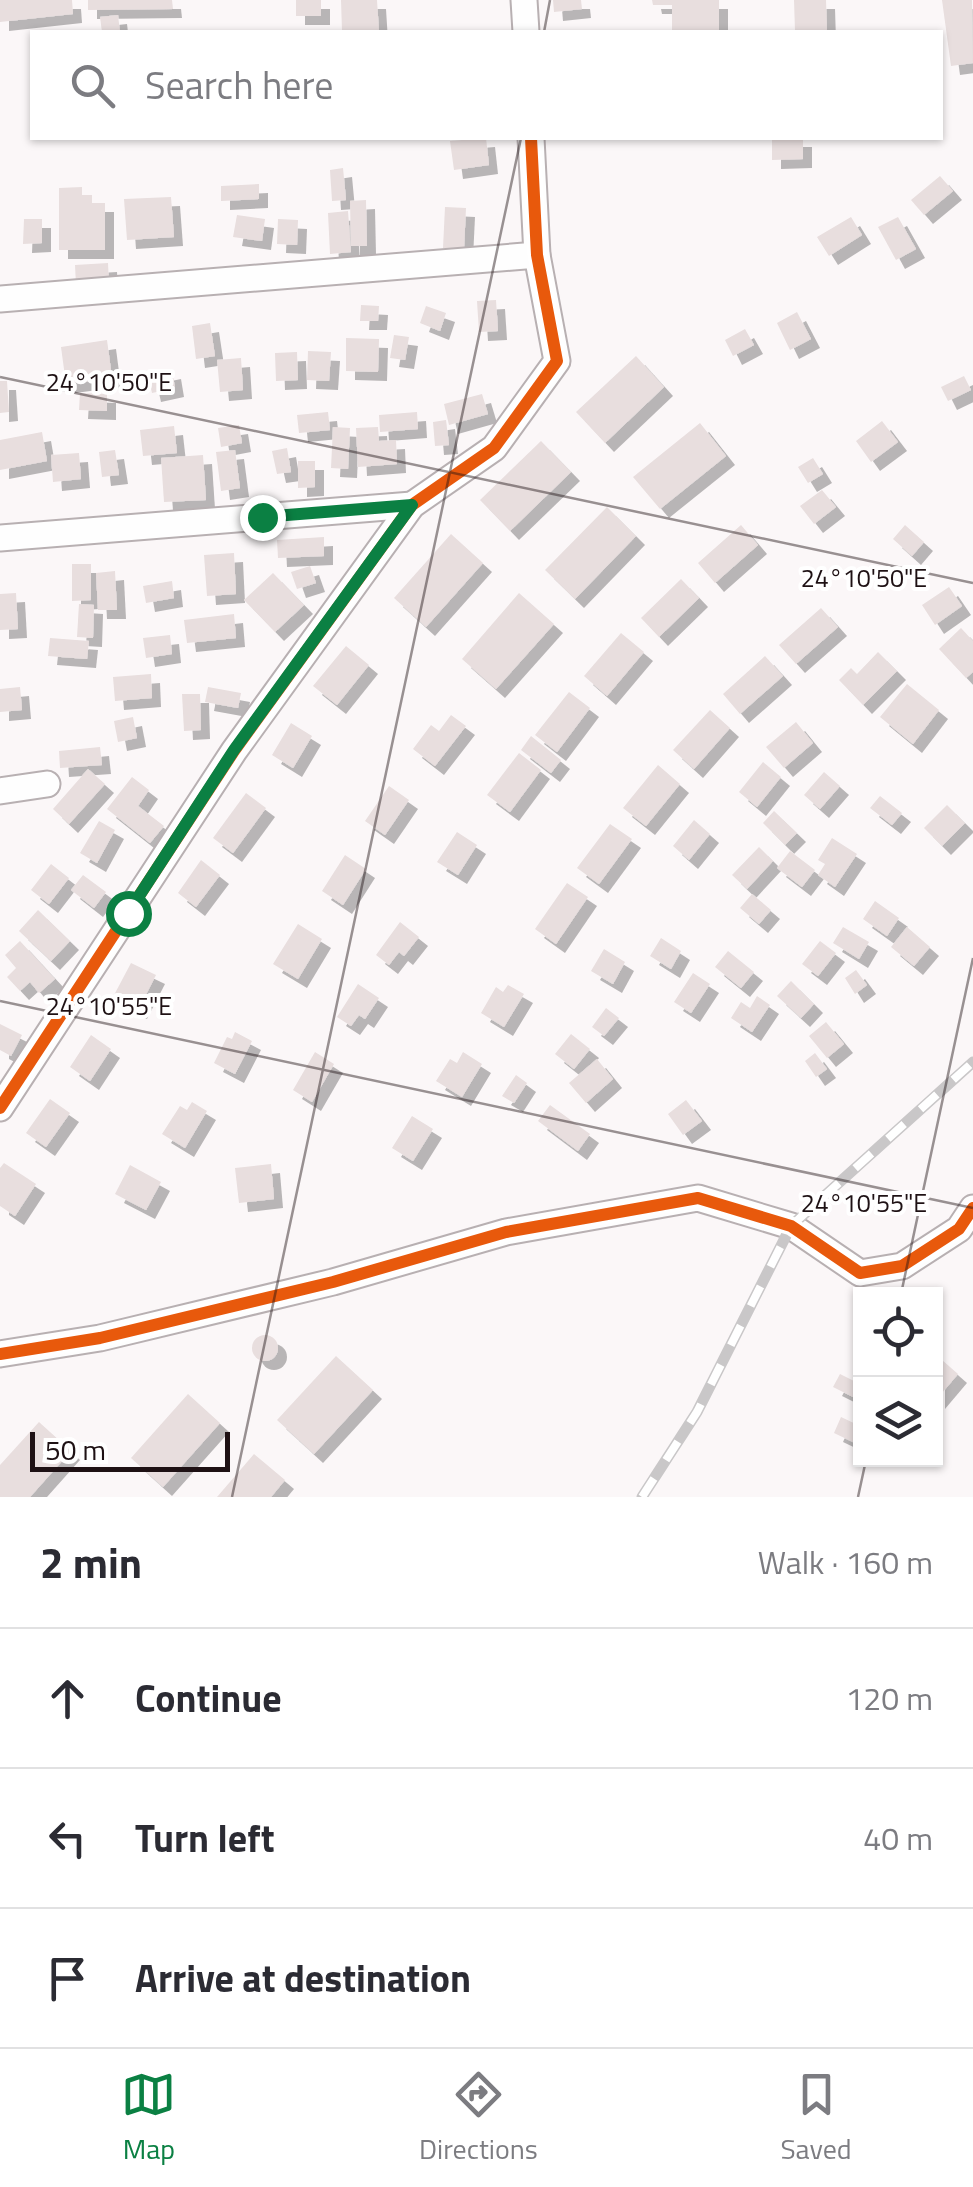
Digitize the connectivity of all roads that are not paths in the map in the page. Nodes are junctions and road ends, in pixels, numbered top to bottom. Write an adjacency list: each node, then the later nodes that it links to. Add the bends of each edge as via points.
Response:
1 (524, 0): 2 (street)
2 (526, 30)
3 (531, 140): 4 (street)
4 (537, 255): 5 (street); 6 (street, via 558,361 494,448)
5 (0, 299)
6 (412, 505): 7 (street); 10 (street, via 234,750)
7 (0, 538)
8 (47, 784): 9 (street)
9 (0, 790)
10 (0, 1108)
11 (973, 1208): 12 (street, via 959,1229 902,1266 860,1273 791,1226 698,1198 506,1232 118,1334)
12 (0, 1354)

